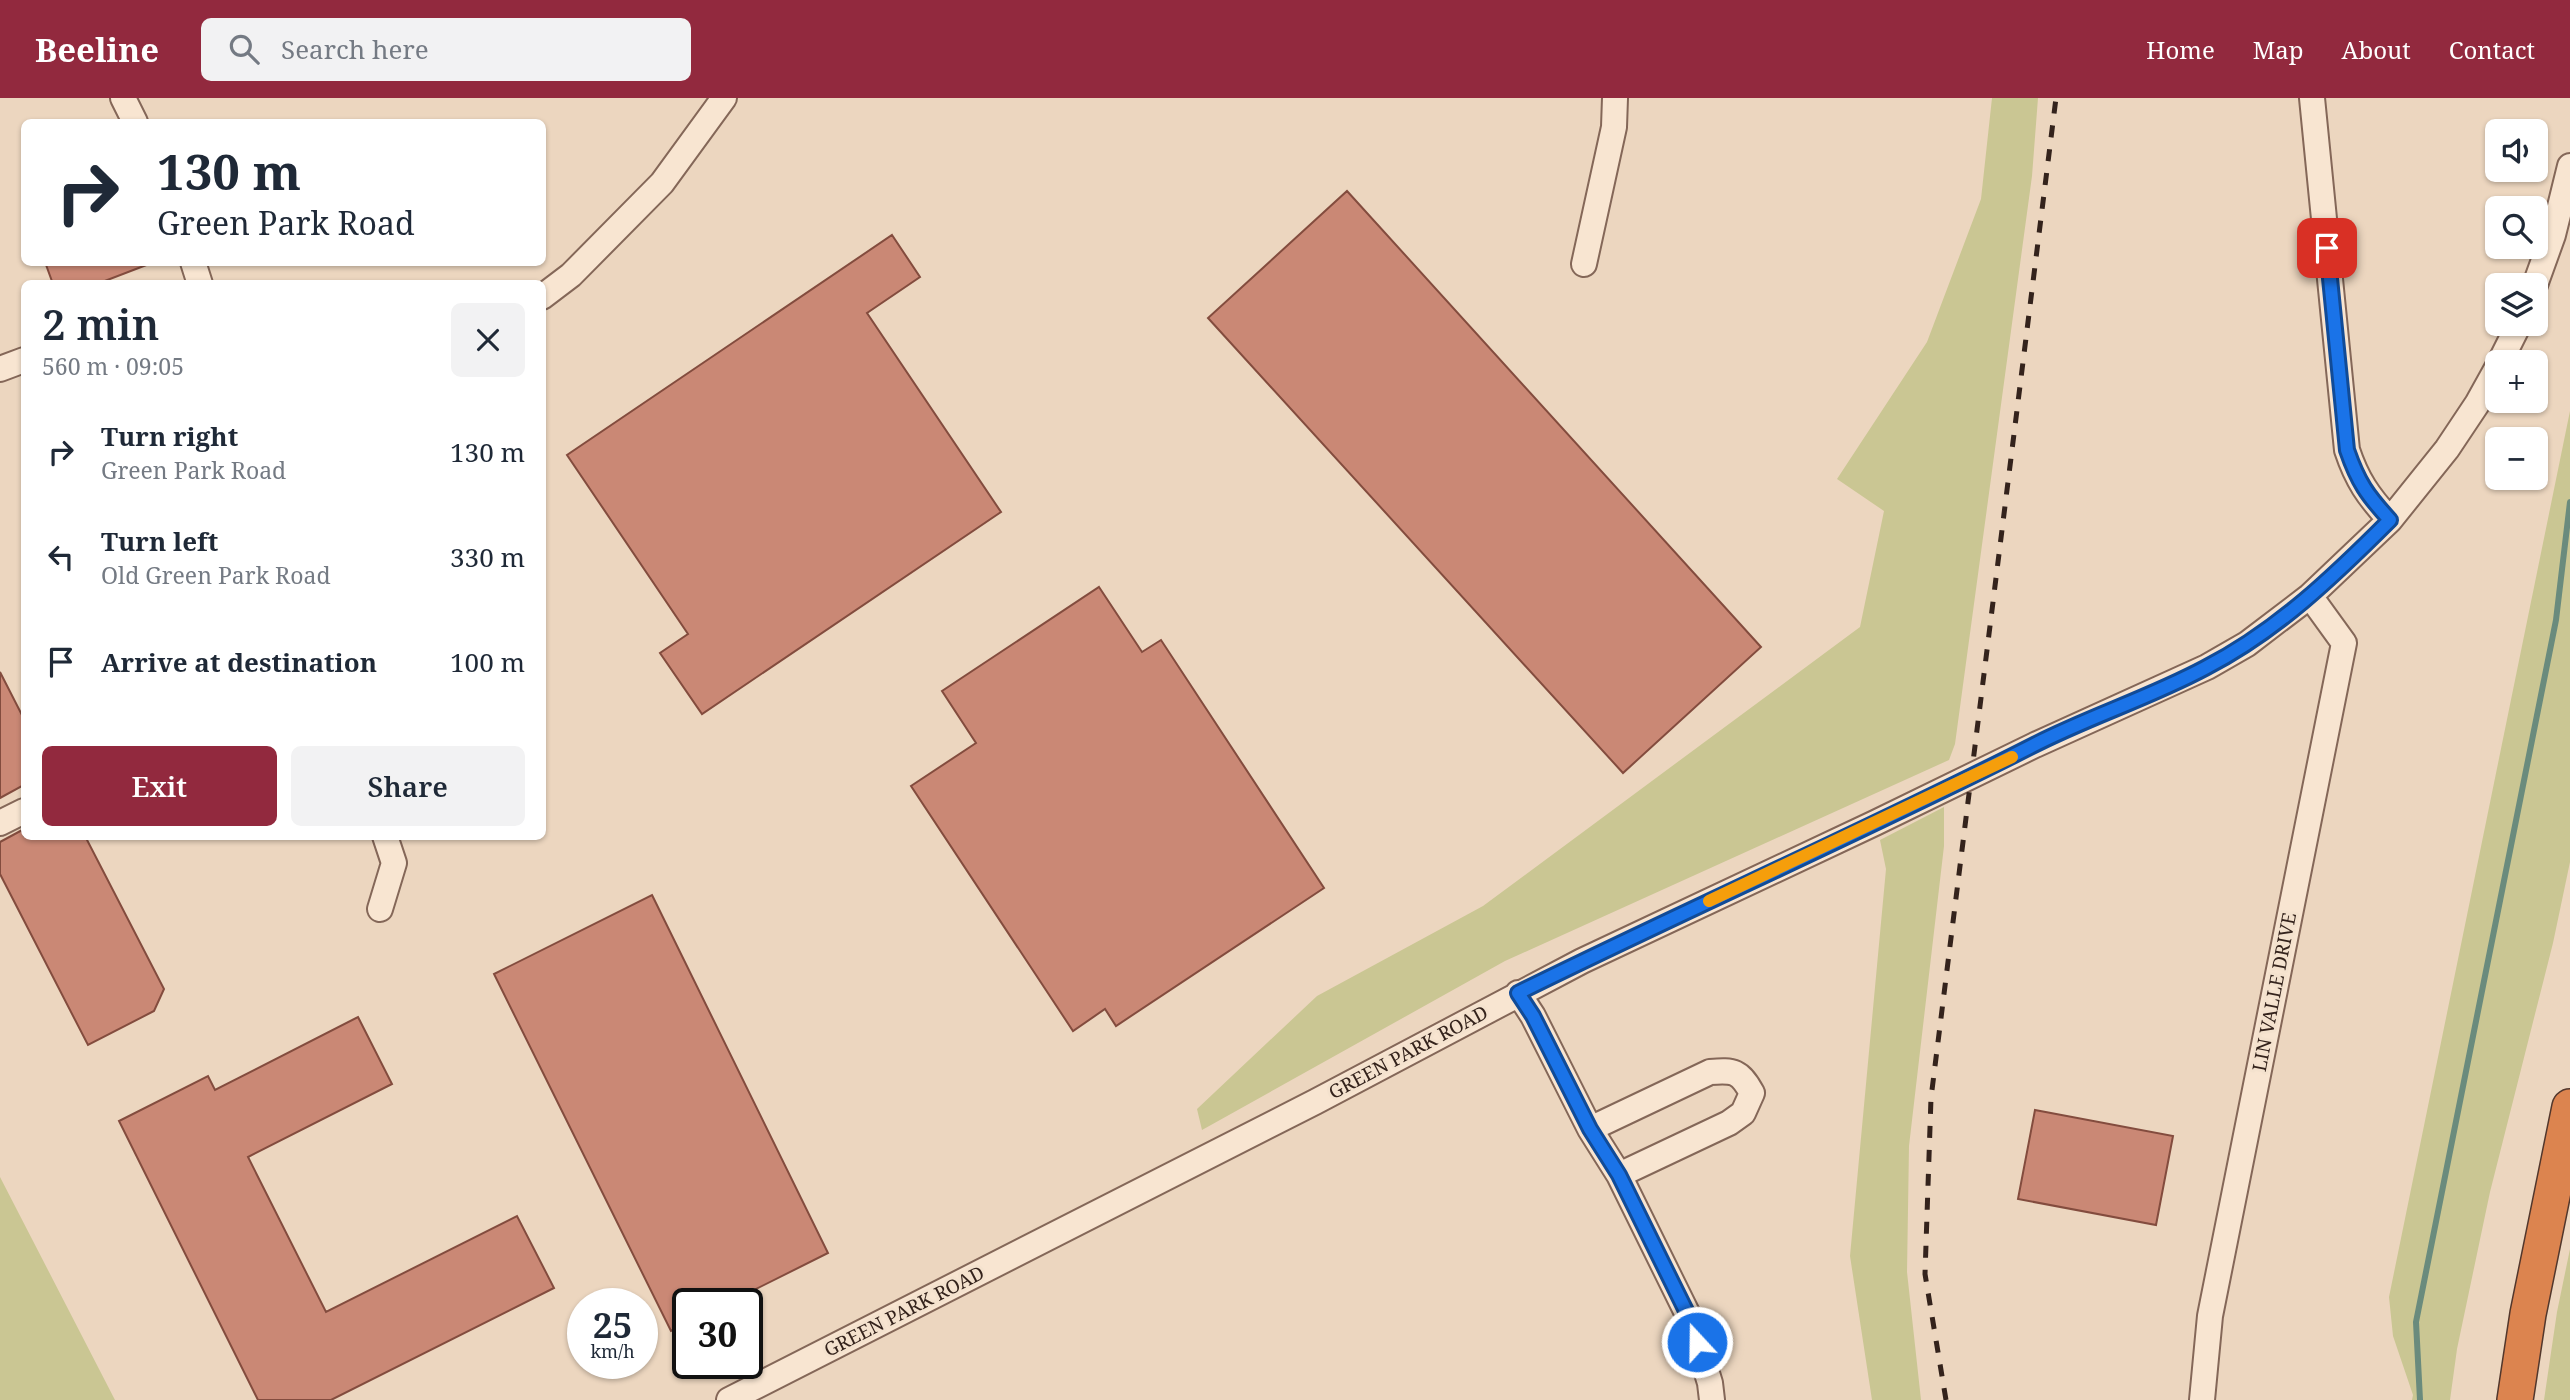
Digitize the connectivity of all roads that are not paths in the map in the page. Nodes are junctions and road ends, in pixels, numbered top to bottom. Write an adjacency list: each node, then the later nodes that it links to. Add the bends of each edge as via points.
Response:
1 (123, 98): 5 (street)
2 (724, 98): 9 (street, via 662,183 571,275)
3 (1615, 98): 7 (street, via 1615,127)
4 (2312, 98): 13 (street, via 2347,450 2367,495)
5 (134, 119)
6 (2570, 166): 8 (street)
7 (1584, 264)
8 (2539, 273)
9 (546, 294)
10 (21, 361): 11 (street)
11 (0, 369)
12 (2485, 390): 13 (street, GREEN PARK ROAD)
13 (2390, 520): 14 (street, GREEN PARK ROAD)
14 (2310, 596): 19 (street, GREEN PARK ROAD, via 2247,644 2207,667 2035,744); 25 (street, LIN VALLE DRIVE, via 2344,643 2210,1316)
15 (21, 812): 16 (street)
16 (0, 823)
17 (386, 840): 18 (street, via 394,863)
18 (380, 909)
19 (1518, 993): 21 (street); 23 (street, GREEN PARK ROAD, via 1315,1102)
20 (2570, 1107): 26 (highway)
21 (1590, 1129): 22 (street); 22 (street, via 1710,1072 1729,1070 1744,1078 1752,1093 1743,1113)
22 (1619, 1175): 24 (street, via 1691,1321)
23 (729, 1400)
24 (1712, 1400)
25 (2202, 1400)
26 (2515, 1400)

